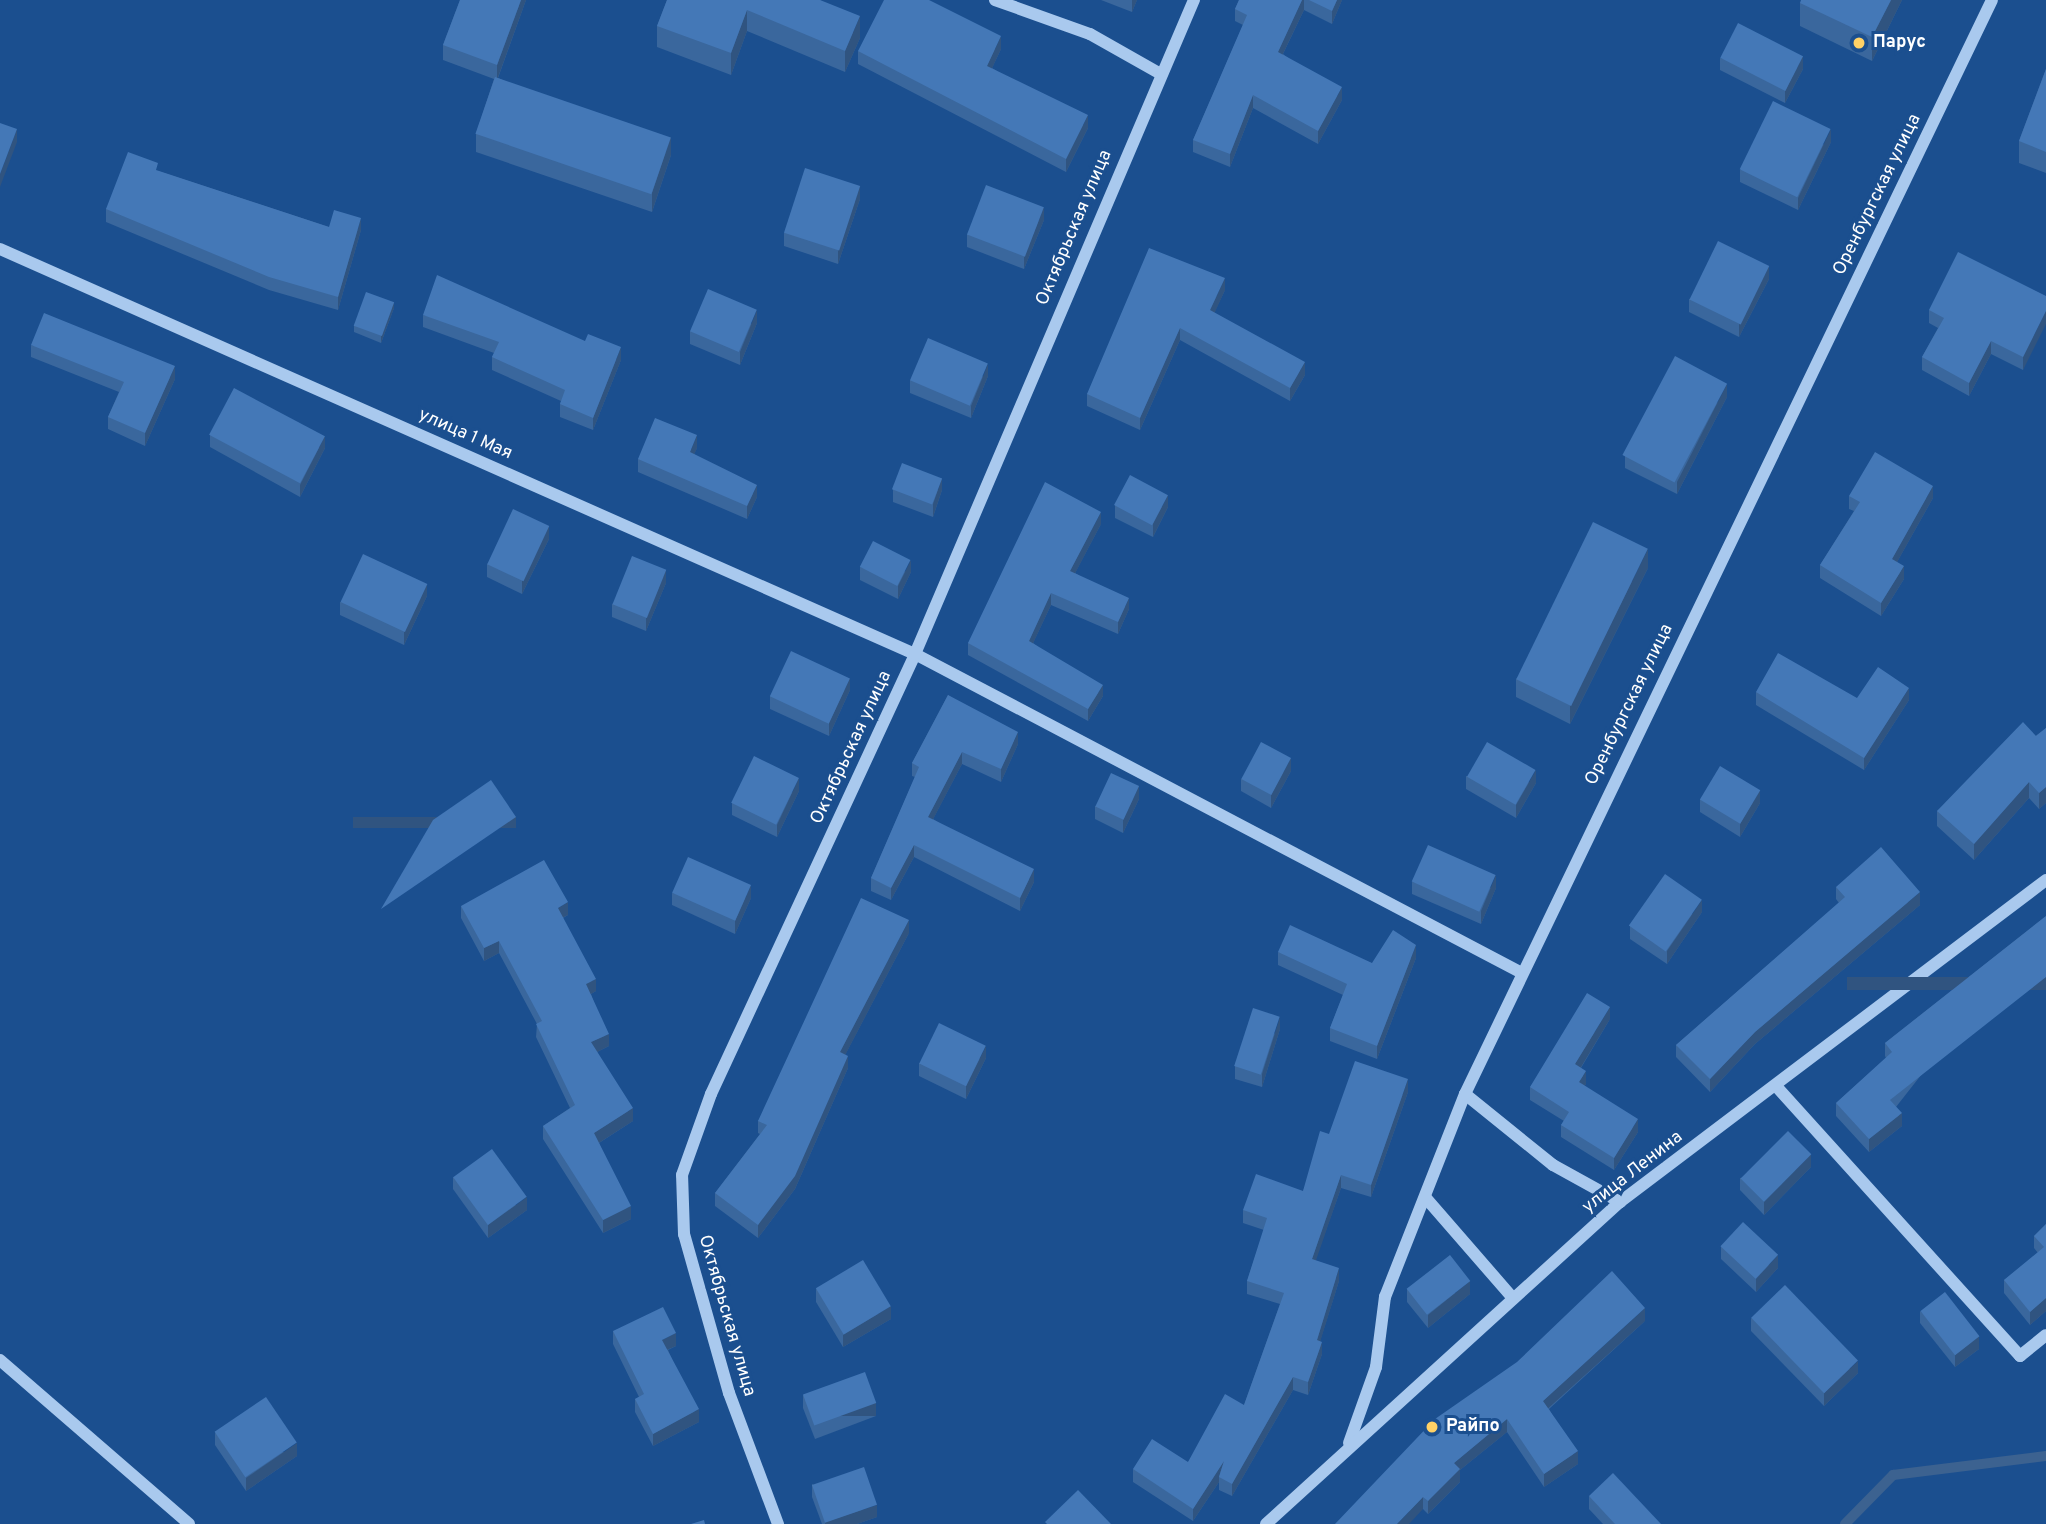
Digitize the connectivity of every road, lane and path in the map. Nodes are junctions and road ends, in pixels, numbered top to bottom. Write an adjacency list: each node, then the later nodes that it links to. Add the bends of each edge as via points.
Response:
1 (995, 0): 4 (street, via 1090,34)
2 (1194, 0): 4 (street, Октябрьская улица)
3 (1992, 0): 8 (street, Оренбургская улица)
4 (1159, 73): 6 (street, Октябрьская улица)
5 (0, 248): 6 (street, улица 1 Мая)
6 (915, 654): 8 (street, улица 1 Мая); 18 (street, Октябрьская улица, via 711,1094 682,1175 684,1234 729,1393)
7 (2046, 880): 9 (street, улица Ленина)
8 (1520, 972): 10 (street, Оренбургская улица)
9 (1776, 1086): 12 (street, улица Ленина); 14 (street, via 2020,1356)
10 (1465, 1094): 11 (street, Оренбургская улица); 12 (street, via 1553,1165)
11 (1425, 1197): 13 (street); 16 (street, Оренбургская улица, via 1385,1297 1376,1367)
12 (1620, 1202): 13 (street, улица Ленина)
13 (1511, 1296): 16 (street, улица Ленина)
14 (2046, 1335)
15 (0, 1360): 17 (street)
16 (1349, 1444): 19 (street, улица Ленина)
17 (189, 1524)
18 (778, 1524)
19 (1266, 1524)

